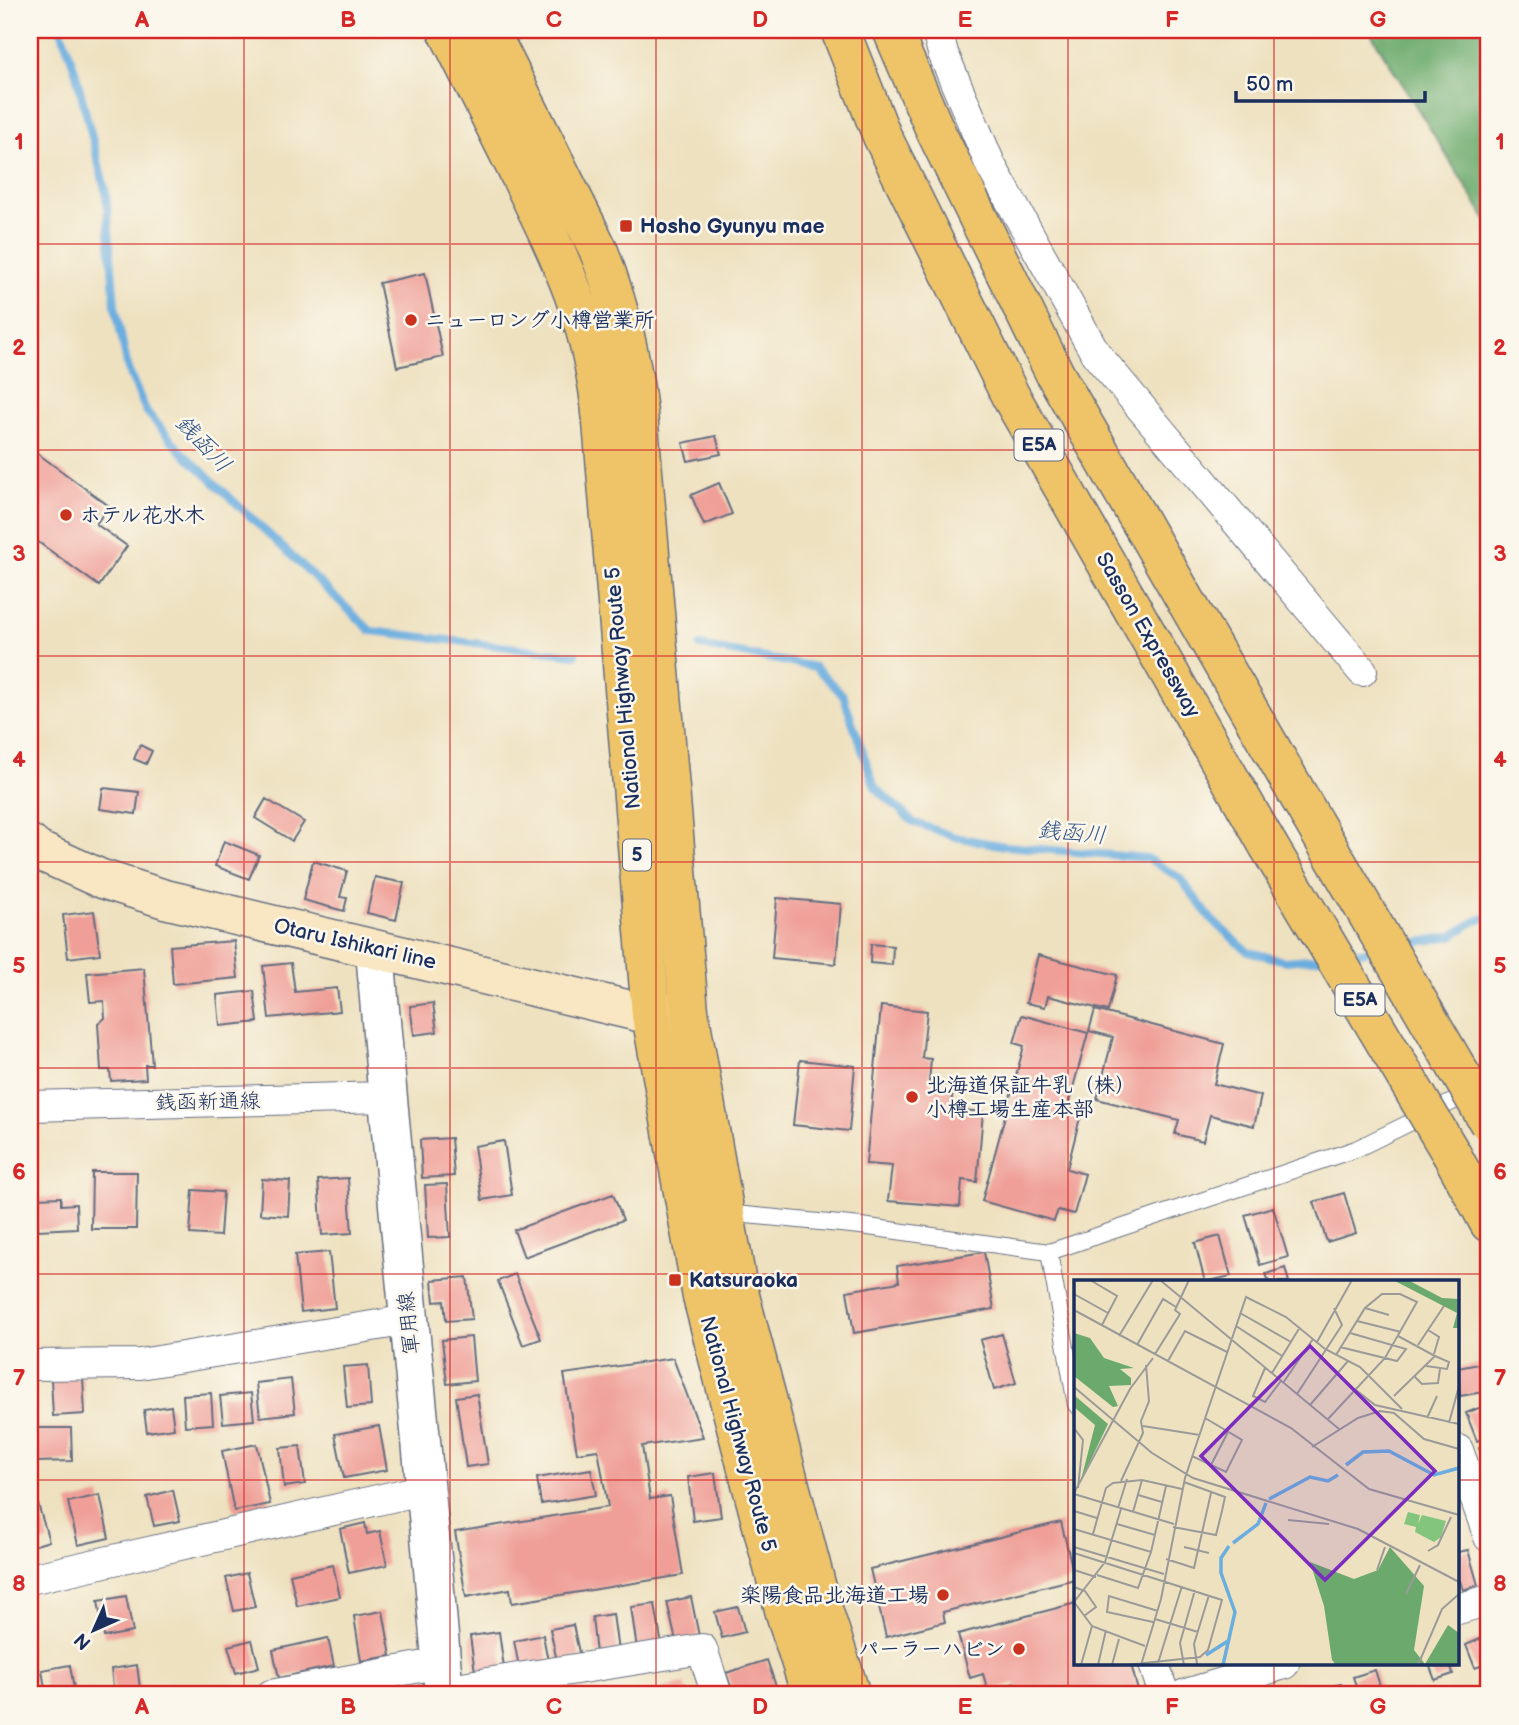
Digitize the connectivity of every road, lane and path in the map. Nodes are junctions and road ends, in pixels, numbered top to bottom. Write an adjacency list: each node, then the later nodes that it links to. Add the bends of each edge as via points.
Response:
1 (447, 30): 10 (highway, National Highway Route 5 / 5, via 562,261 593,358)
2 (489, 30): 9 (highway, National Highway Route 5 / 5, via 598,249 629,347)
3 (840, 30): 16 (highway, Sasson Expressway / E5A, bridge, via 882,136 1010,395)
4 (892, 30): 14 (highway, E5A, bridge, via 935,130 1055,374)
5 (937, 30): 6 (street, via 991,166 1096,354)
6 (1362, 671)
7 (30, 844): 8 (main road, Otaru Ishikari line, via 99,878 165,899)
8 (375, 950): 10 (main road, Otaru Ishikari line); 12 (street, 軍用線)
9 (689, 1011): 10 (main road, Otaru Ishikari line); 15 (highway, National Highway Route 5 / 5)
10 (651, 1015): 32 (highway, National Highway Route 5 / 5, via 702,1297)
11 (1489, 1084): 17 (lane, via 1356,1149)
12 (387, 1097): 13 (street, 銭函新通線); 18 (street, 軍用線)
13 (30, 1106)
14 (1489, 1123)
15 (724, 1213): 17 (lane); 33 (highway, National Highway Route 5 / 5, via 738,1288)
16 (1489, 1223)
17 (1049, 1252): 20 (lane)
18 (408, 1320): 19 (street, via 140,1364); 22 (street, 軍用線)
19 (30, 1365)
20 (1074, 1394)
21 (1460, 1457): 23 (street)
22 (426, 1489): 24 (street); 29 (street, 軍用線)
23 (1489, 1537)
24 (30, 1579)
25 (1489, 1600): 26 (street)
26 (1460, 1608)
27 (1155, 1666): 34 (street)
28 (1277, 1666): 35 (street)
29 (443, 1683): 30 (street); 31 (street, via 702,1649)
30 (271, 1695)
31 (717, 1695)
32 (811, 1695)
33 (850, 1695)
34 (1164, 1695)
35 (1183, 1695)

